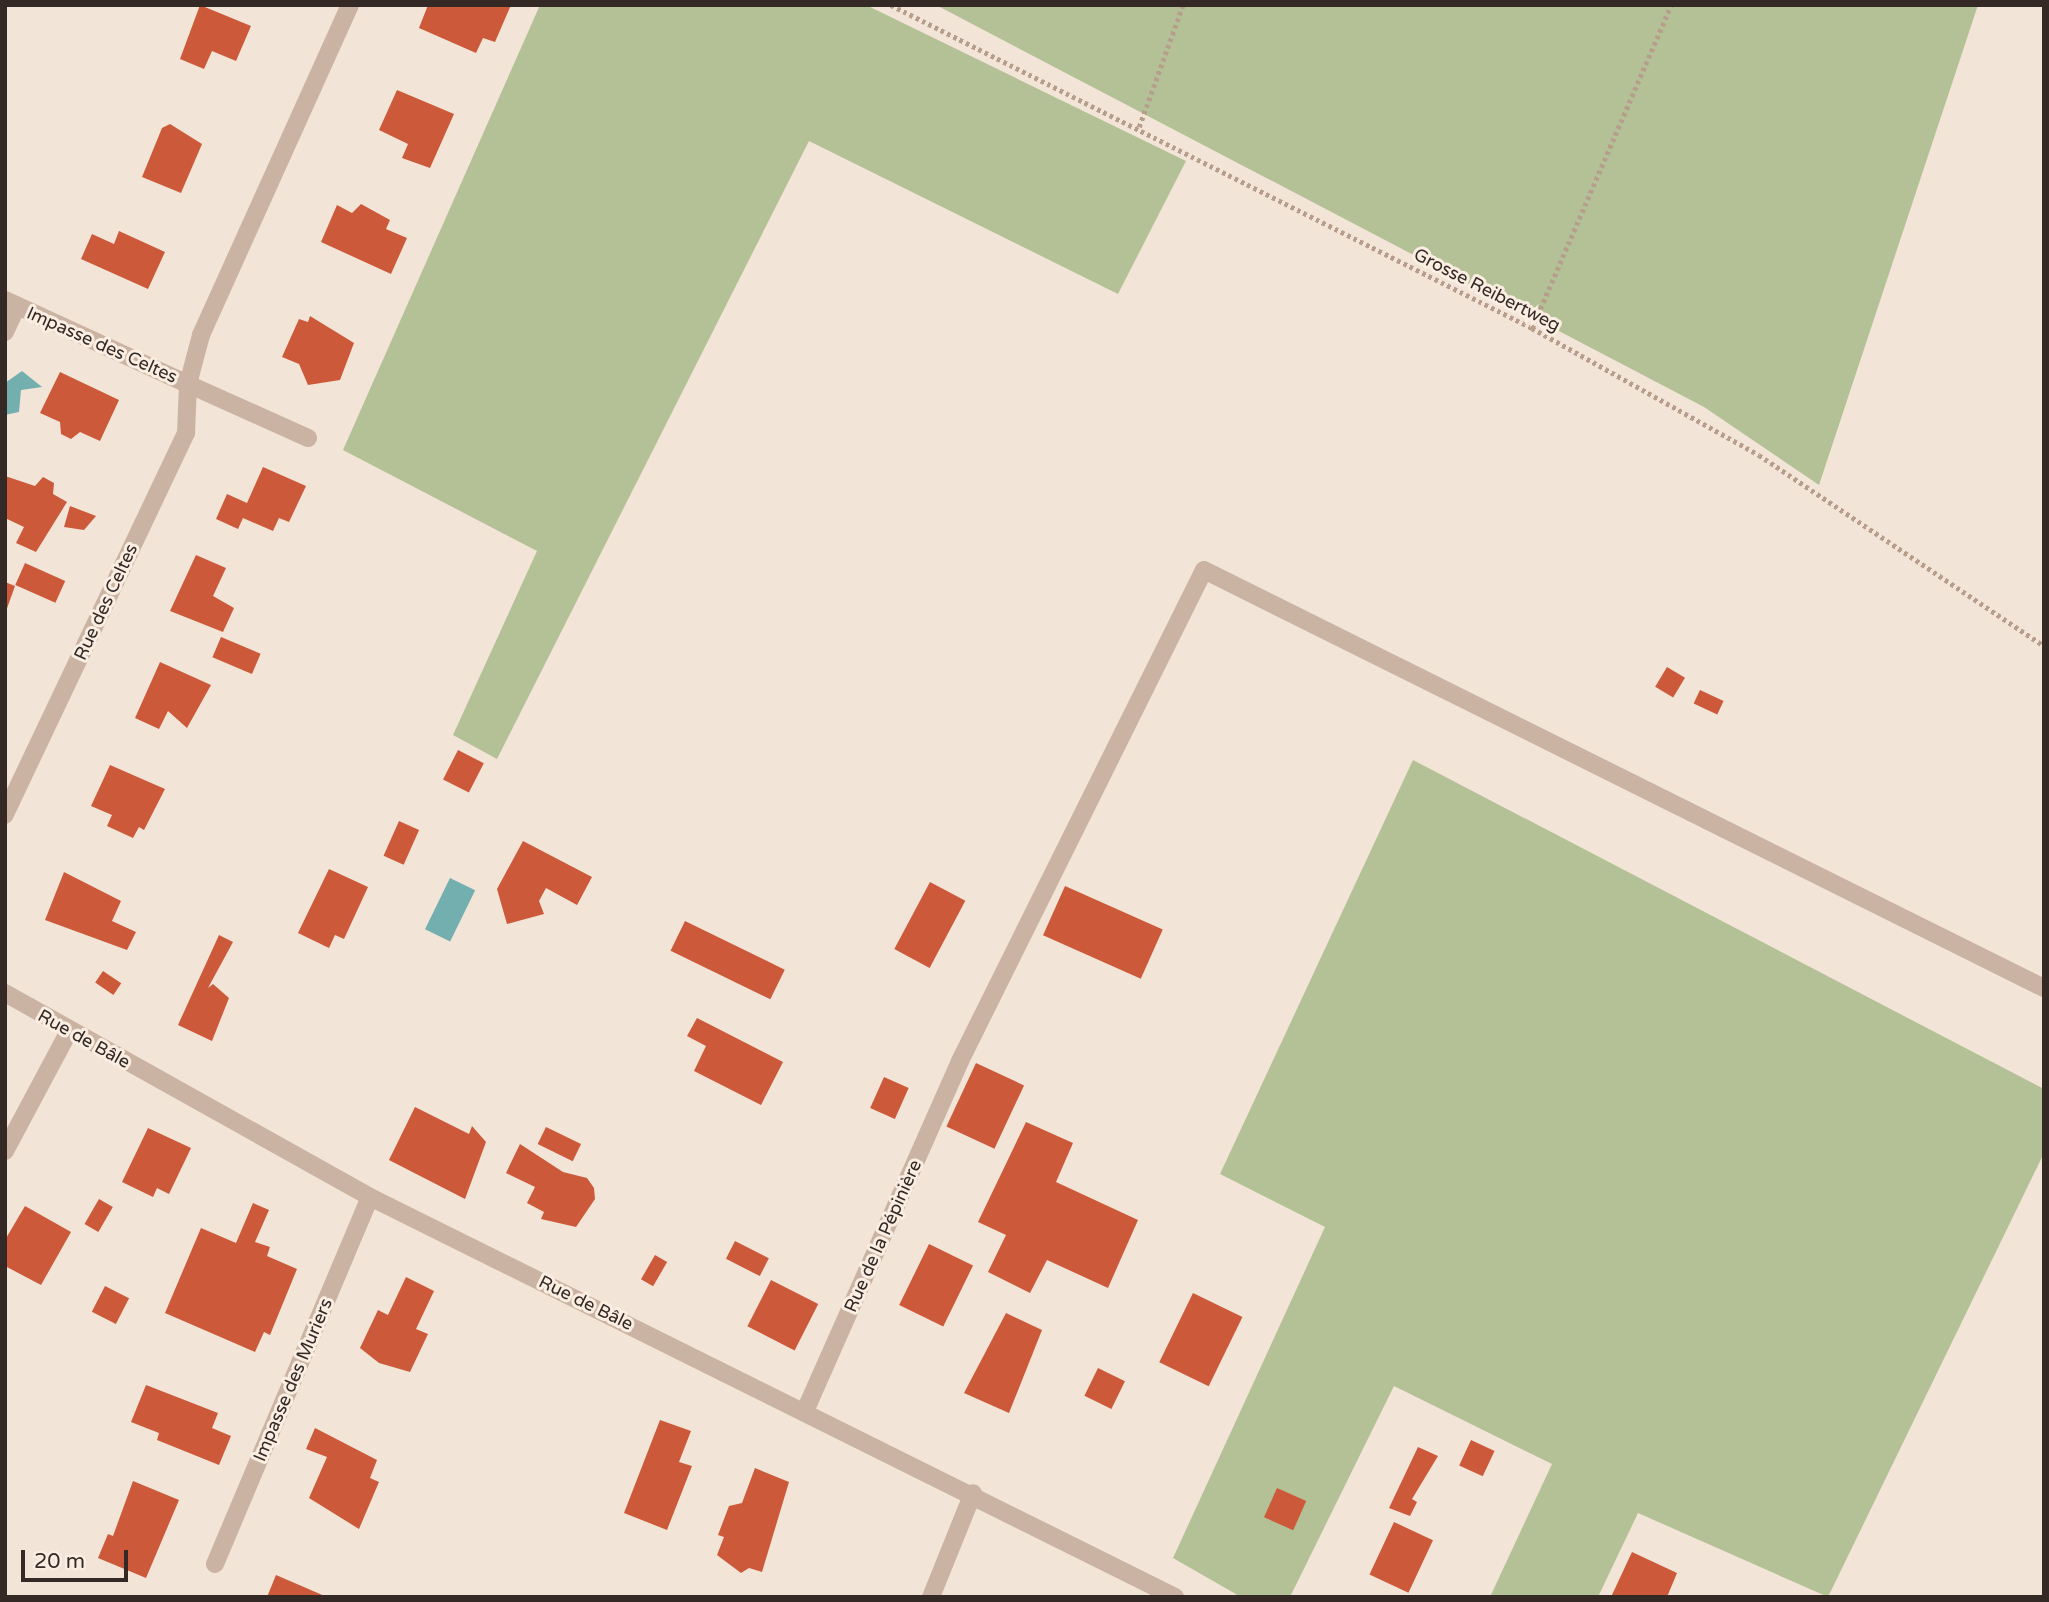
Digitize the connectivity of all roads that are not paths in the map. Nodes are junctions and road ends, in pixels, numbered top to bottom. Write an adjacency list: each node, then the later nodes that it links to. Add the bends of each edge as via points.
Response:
1 (350, 5): 4 (street, Rue des Celtes, via 201,335)
2 (11, 303): 3 (street); 4 (street, Impasse des Celtes)
3 (5, 332)
4 (188, 384): 5 (street); 6 (street, Rue des Celtes, via 186,433)
5 (308, 438)
6 (5, 816)
7 (2044, 988): 12 (street, Rue de la Pépinière, via 1204,570 960,1061)
8 (5, 993): 9 (street, Rue de Bâle)
9 (69, 1031): 10 (street); 11 (street, Rue de Bâle)
10 (5, 1151)
11 (370, 1196): 12 (street, Rue de Bâle); 14 (street, Impasse des Muriers)
12 (805, 1411): 13 (street, Rue de Bâle)
13 (973, 1493): 15 (street); 16 (street, Rue de Bâle)
14 (215, 1564)
15 (931, 1597)
16 (1175, 1597)

